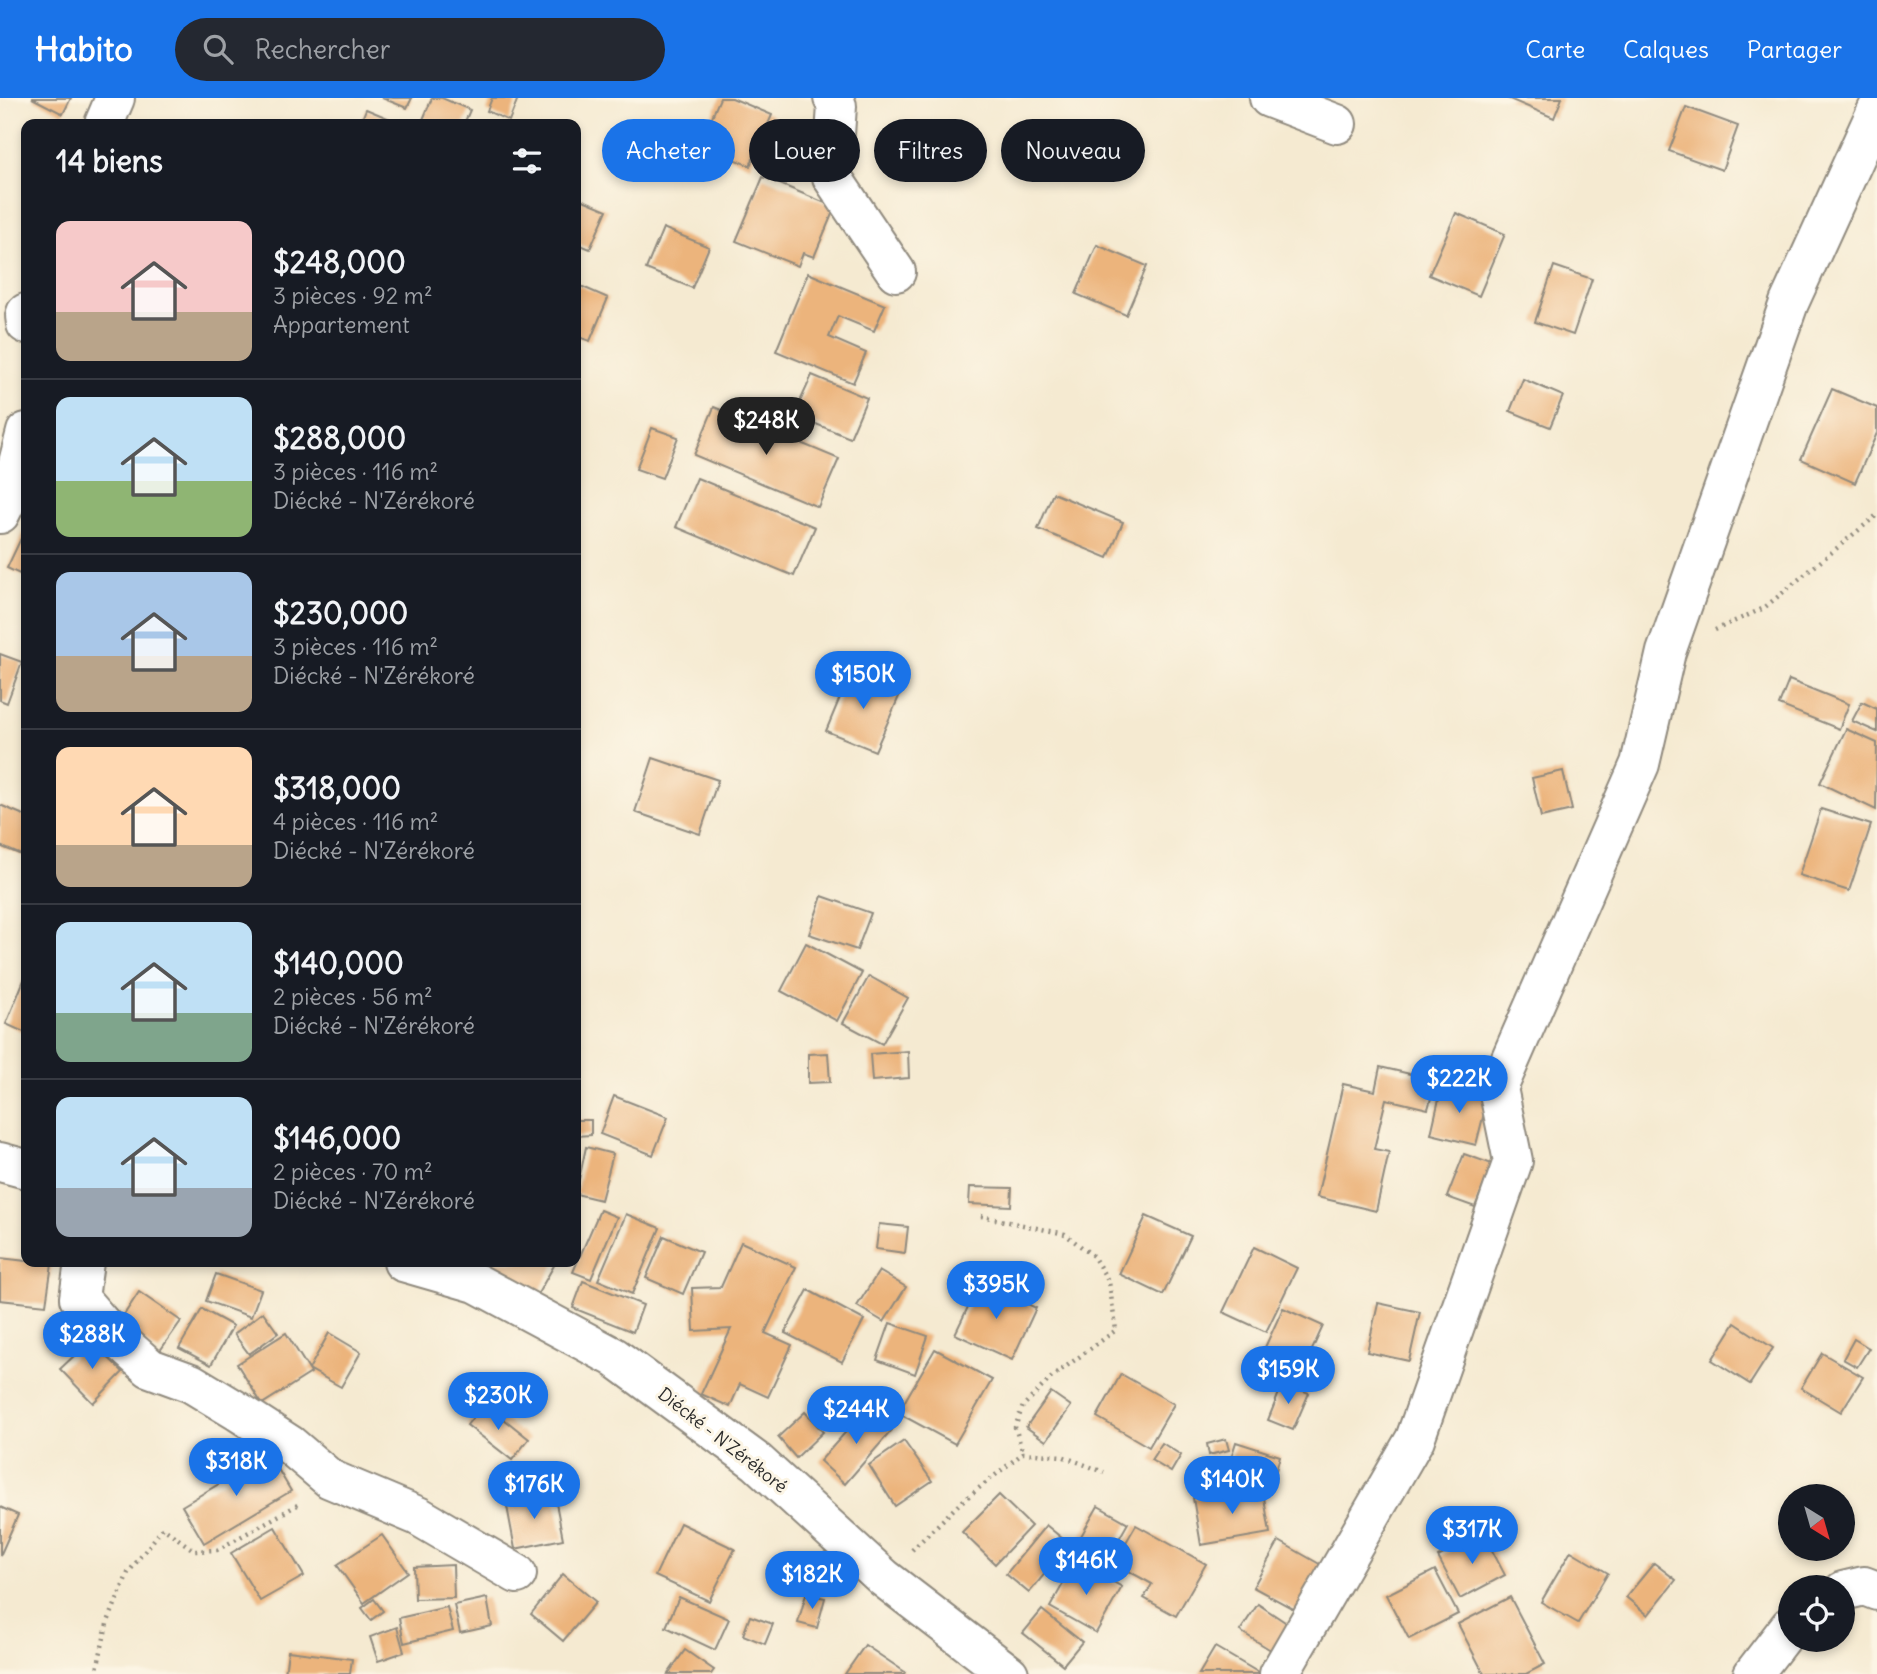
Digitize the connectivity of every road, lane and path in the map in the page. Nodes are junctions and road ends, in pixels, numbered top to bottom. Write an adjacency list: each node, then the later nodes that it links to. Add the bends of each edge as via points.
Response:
1 (115, 98): 5 (main road)
2 (833, 98): 7 (main road, via 832,177)
3 (1269, 98): 6 (main road)
4 (1877, 110): 11 (main road, via 1790,303)
5 (106, 119)
6 (1337, 124)
7 (896, 272)
8 (21, 451): 9 (main road)
9 (0, 514)
10 (1877, 515): 11 (path, via 1765,608)
11 (1666, 652): 25 (main road, via 1640,764 1498,1088 1513,1161 1415,1439)
12 (981, 1216): 15 (path, via 1065,1234 1093,1256 1109,1282 1116,1330 1053,1376 1023,1406 1015,1427)
13 (83, 1267): 17 (main road, via 79,1298 150,1368 191,1383 227,1405 290,1445)
14 (421, 1267): 19 (main road, Diécké - N'Zérékoré, via 477,1283 614,1357 757,1462)
15 (1023, 1453): 16 (path, via 1062,1456); 19 (path, via 960,1504)
16 (1104, 1472)
17 (330, 1479): 18 (main road, via 418,1516); 23 (path, via 299,1504 218,1550 195,1550 163,1528 128,1573 107,1623)
18 (517, 1574)
19 (884, 1578): 24 (main road, Diécké - N'Zérékoré)
20 (1855, 1588): 21 (main road)
21 (1877, 1591)
22 (1778, 1642): 26 (main road)
23 (96, 1674)
24 (1009, 1674)
25 (1279, 1674)
26 (1753, 1674)

